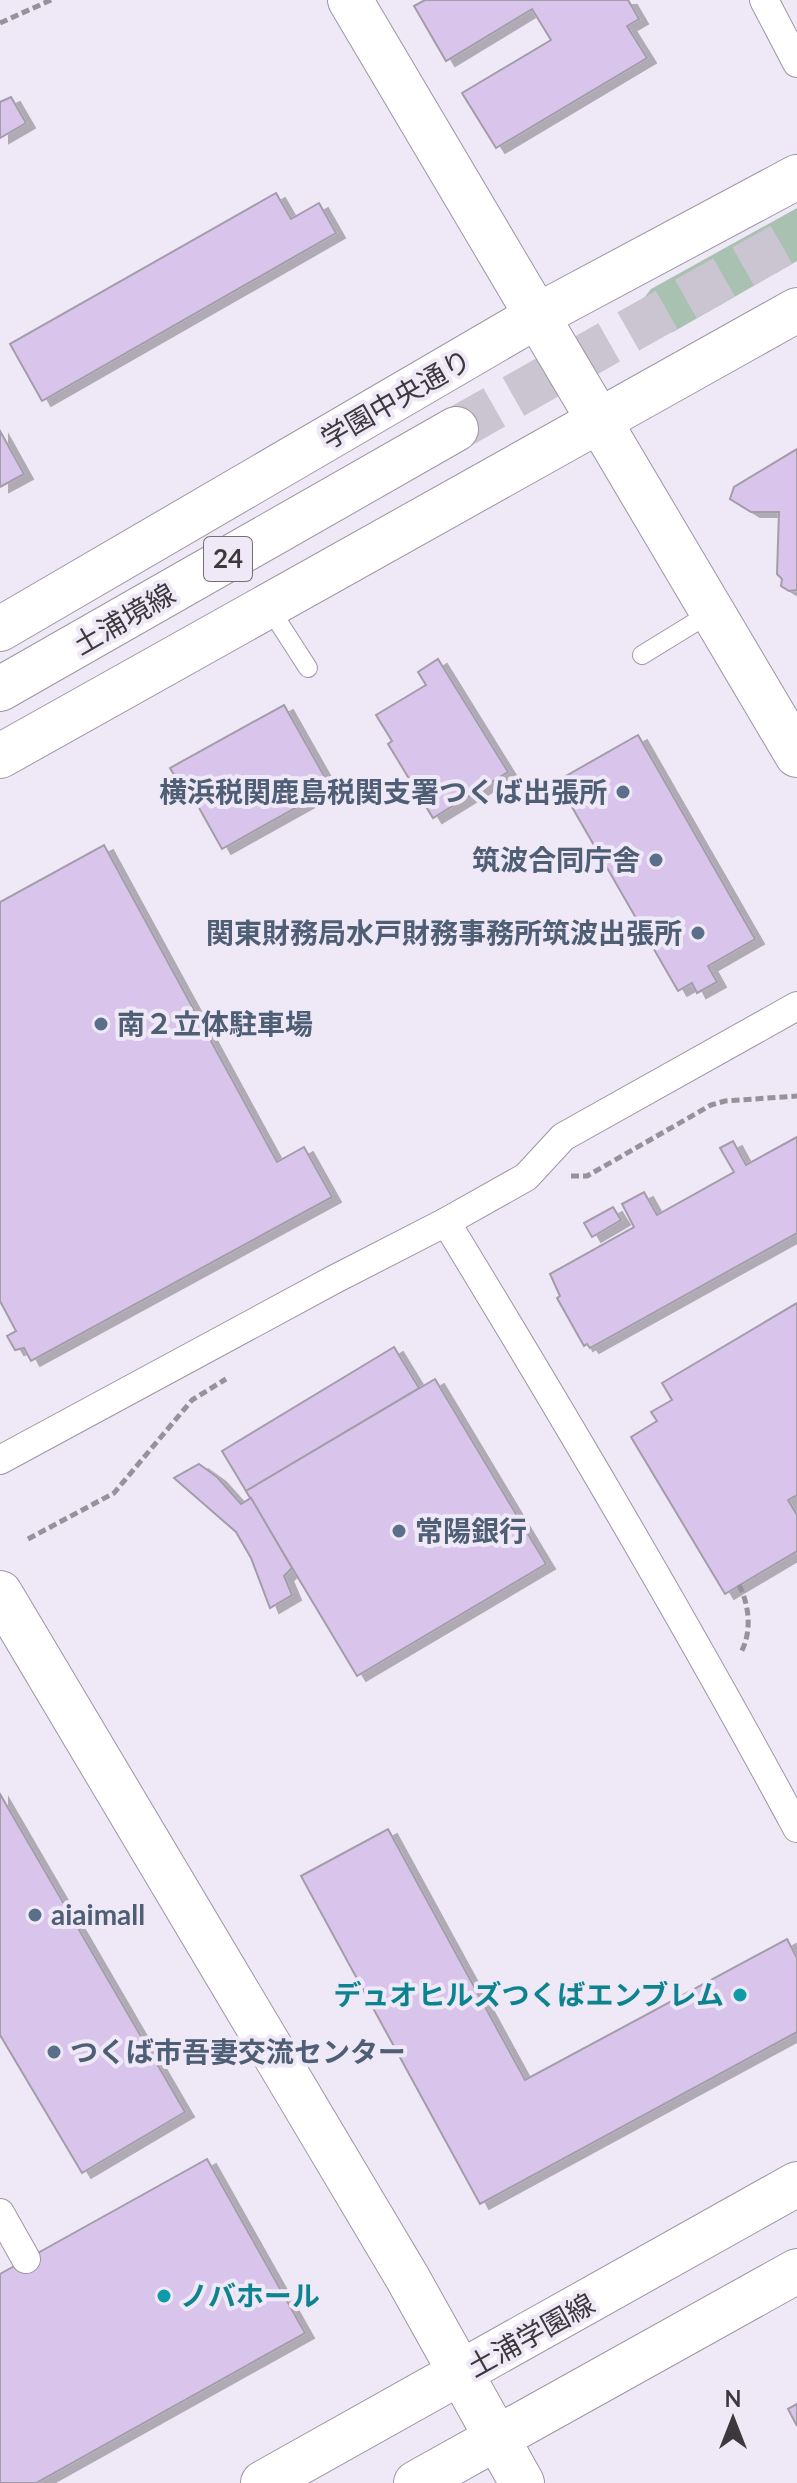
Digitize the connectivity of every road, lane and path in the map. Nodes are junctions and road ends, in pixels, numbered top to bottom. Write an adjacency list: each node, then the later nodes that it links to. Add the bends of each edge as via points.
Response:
1 (51, 0): 4 (path)
2 (350, 0): 8 (street)
3 (764, 0): 5 (street)
4 (0, 23)
5 (793, 57)
6 (797, 177): 8 (street, 学園中央通り)
7 (797, 310): 9 (street)
8 (537, 316): 9 (street); 13 (street, 学園中央通り)
9 (599, 421): 11 (street); 12 (street)
10 (456, 429): 16 (street, 土浦境線 / 24)
11 (268, 606): 15 (lane); 18 (street)
12 (712, 612): 14 (lane); 17 (street)
13 (0, 629)
14 (642, 655)
15 (308, 668)
16 (0, 689)
17 (797, 755)
18 (0, 756)
19 (797, 1006): 21 (street, via 563,1137)
20 (797, 1096): 21 (path, via 711,1105 587,1176)
21 (526, 1177): 22 (street)
22 (446, 1222): 24 (street); 28 (street)
23 (230, 1377): 25 (path, via 192,1400 114,1493)
24 (0, 1460)
25 (28, 1539)
26 (739, 1585): 28 (path, via 748,1601 747,1639 738,1658)
27 (0, 1593): 34 (street)
28 (713, 1673): 29 (street)
29 (797, 1828)
30 (797, 2184): 34 (street, 土浦学園線)
31 (0, 2213): 32 (street)
32 (26, 2259)
33 (797, 2271): 35 (street)
34 (462, 2374): 35 (street); 36 (street, 土浦学園線)
35 (497, 2438): 37 (street); 38 (street)
36 (263, 2483)
37 (416, 2483)
38 (522, 2483)

